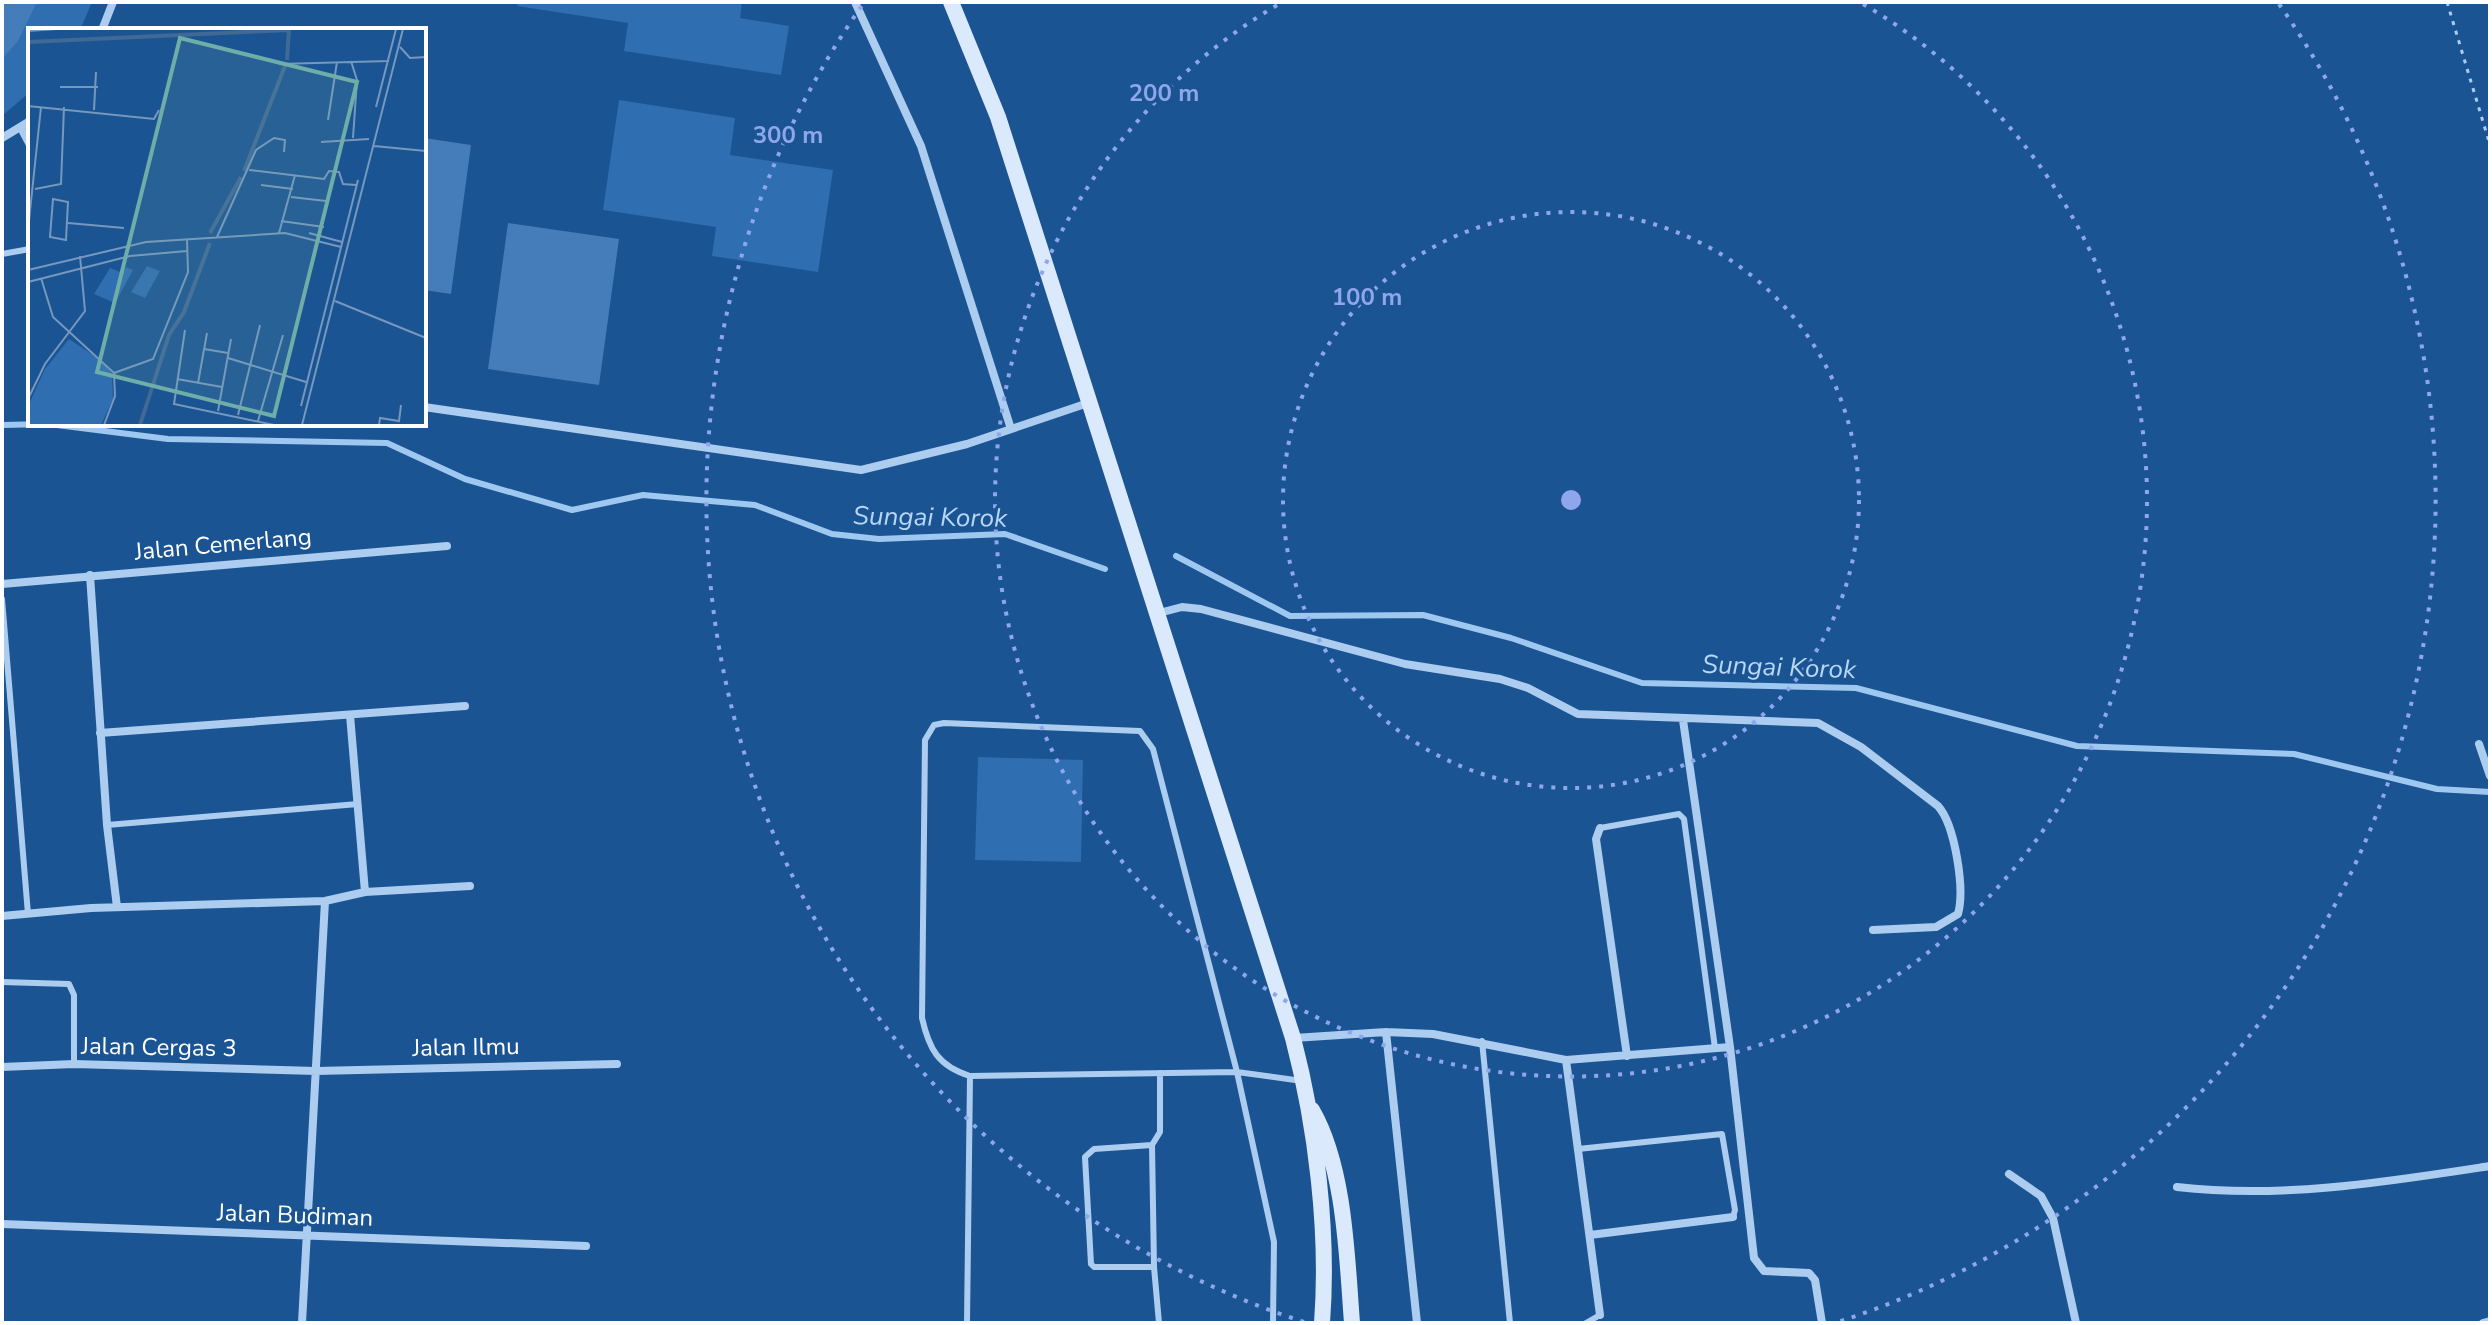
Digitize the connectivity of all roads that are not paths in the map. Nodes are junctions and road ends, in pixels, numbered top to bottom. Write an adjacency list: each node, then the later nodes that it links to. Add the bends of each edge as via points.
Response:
1 (113, 2): 4 (street)
2 (855, 2): 13 (street, via 921,146)
3 (951, 2): 11 (street, via 998,117)
4 (103, 28)
5 (28, 123): 6 (street)
6 (21, 128): 7 (street); 8 (street)
7 (2, 138)
8 (28, 141)
9 (28, 249): 10 (lane)
10 (2, 254)
11 (1088, 403): 13 (street); 18 (street)
12 (426, 407): 13 (street, via 861,470)
13 (1011, 429)
14 (447, 546): 15 (street, Jalan Cemerlang)
15 (90, 575): 16 (street, Jalan Cemerlang); 22 (street)
16 (2, 584)
17 (2, 599): 32 (lane)
18 (1159, 613): 21 (street, via 1201,609 1405,664 1500,679 1578,714); 37 (street)
19 (465, 706): 20 (street)
20 (350, 715): 22 (street); 25 (street)
21 (1683, 720): 34 (street, via 1818,723 1861,747 1946,814 1960,892 1958,914 1936,927); 39 (street)
22 (100, 733): 26 (street)
23 (2481, 748): 24 (street)
24 (2490, 776)
25 (358, 804): 26 (lane); 29 (street)
26 (107, 825): 31 (street)
27 (1600, 828): 40 (lane, via 1679,814 1684,819); 41 (street, via 1596,839)
28 (470, 886): 29 (street)
29 (365, 892): 30 (street)
30 (325, 901): 31 (street); 46 (street)
31 (117, 907): 32 (street)
32 (28, 914): 33 (street)
33 (2, 916)
34 (1873, 930)
35 (2, 982): 43 (lane, via 69,984 74,995)
36 (1386, 1032): 37 (street); 38 (street); 71 (street)
37 (1293, 1038): 50 (street)
38 (1482, 1041): 42 (street); 72 (lane)
39 (1730, 1047): 40 (street); 74 (street, via 1754,1258 1764,1271 1809,1273 1815,1280)
40 (1715, 1048): 41 (street)
41 (1627, 1056): 42 (street)
42 (1566, 1060): 53 (street)
43 (74, 1064): 45 (street, Jalan Cergas 3); 46 (street, Jalan Cergas 3)
44 (617, 1064): 46 (street, Jalan Ilmu)
45 (2, 1067)
46 (316, 1071): 59 (street)
47 (1237, 1072): 48 (lane); 49 (lane, via 1147,738 1131,728 944,723 934,725 925,740 922,1018 929,1048 949,1069); 50 (lane); 68 (lane, via 1274,1242)
48 (1160, 1073): 49 (lane); 52 (lane, via 1160,1132)
49 (970, 1076): 66 (lane)
50 (1304, 1081): 51 (street)
51 (1309, 1106): 69 (street, via 1322,1240); 70 (street, via 1326,1135)
52 (1152, 1145): 62 (lane); 62 (lane, via 1094,1149 1085,1157 1091,1264)
53 (1578, 1149): 57 (lane, via 1722,1134); 60 (street)
54 (2490, 1166): 56 (street, via 2334,1189 2223,1192)
55 (2009, 1174): 75 (street, via 2041,1196 2053,1218)
56 (2177, 1187)
57 (1733, 1217): 60 (street)
58 (2, 1224): 59 (street, Jalan Budiman)
59 (306, 1234): 61 (street, Jalan Budiman); 65 (street)
60 (1590, 1235): 63 (street)
61 (586, 1246)
62 (1154, 1267): 67 (lane)
63 (1600, 1315): 73 (lane)
64 (2490, 1321): 76 (street)
65 (302, 1323)
66 (967, 1323)
67 (1159, 1323)
68 (1273, 1323)
69 (1322, 1323)
70 (1352, 1323)
71 (1417, 1323)
72 (1510, 1323)
73 (1586, 1323)
74 (1822, 1323)
75 (2076, 1323)
76 (2483, 1323)

